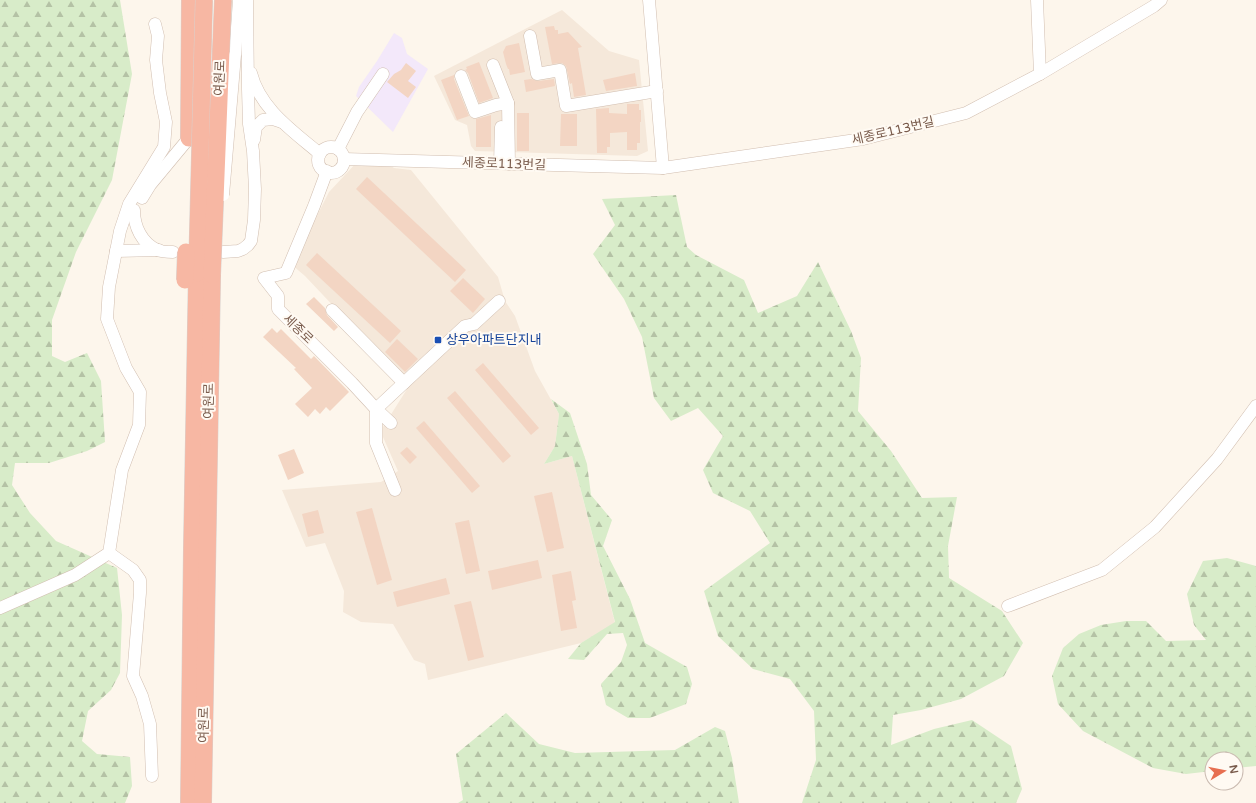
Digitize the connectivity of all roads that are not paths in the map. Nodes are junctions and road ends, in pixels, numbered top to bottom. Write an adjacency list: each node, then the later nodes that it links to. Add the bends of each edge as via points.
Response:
1 (223, 0): 31 (highway, 여원로, bridge)
2 (239, 0): 31 (street, bridge, via 217,258)
3 (248, 0): 10 (street)
4 (649, 0): 15 (street)
5 (1037, 0): 13 (street)
6 (1161, 0): 13 (street, 세종로113번길)
7 (193, 2): 18 (highway); 31 (highway, 여원로, bridge)
8 (155, 24): 26 (street, via 158,36 156,60 166,122 164,147 129,204)
9 (530, 36): 15 (street, via 537,74 560,70 566,106)
10 (247, 58): 17 (street, via 253,81 263,100); 19 (street, via 249,124)
11 (492, 65): 16 (street)
12 (383, 74): 21 (street, via 357,112)
13 (1040, 74): 23 (street, 세종로113번길, via 966,114 863,139)
14 (461, 76): 16 (street, via 474,112)
15 (657, 91): 23 (street)
16 (505, 103): 22 (street)
17 (282, 122): 19 (street, via 273,119 263,120 256,127); 20 (street)
18 (189, 138): 25 (street, via 150,185); 31 (highway, bridge)
19 (253, 150): 30 (street, via 254,220 250,241 244,249)
20 (320, 154): 21 (street, via 330,147); 24 (street, via 320,165)
21 (341, 154): 22 (street, 세종로113번길); 24 (street, via 342,167 335,172)
22 (505, 164): 23 (street, 세종로113번길)
23 (663, 168)
24 (327, 172): 36 (street, 세종로, via 286,273 264,278 278,296 278,309)
25 (134, 210): 26 (street); 27 (street, via 134,221 145,242)
26 (120, 230): 28 (street)
27 (159, 250): 28 (street); 29 (street)
28 (116, 251): 39 (street, via 109,287 107,319 126,368 140,392 139,425 122,470)
29 (173, 252)
30 (223, 252)
31 (198, 276): 43 (highway, 여원로); 44 (highway, 여원로)
32 (499, 301): 34 (street, via 474,324 464,326)
33 (332, 310): 34 (street)
34 (404, 383): 36 (street)
35 (1256, 406): 40 (street, via 1217,459 1156,527 1102,570)
36 (376, 409): 37 (street); 38 (street, via 376,442)
37 (391, 423)
38 (395, 490)
39 (109, 553): 41 (street, via 75,575); 42 (street, via 133,570 140,580 133,676 150,724)
40 (1008, 606)
41 (0, 608)
42 (152, 776)
43 (189, 803)
44 (203, 803)

